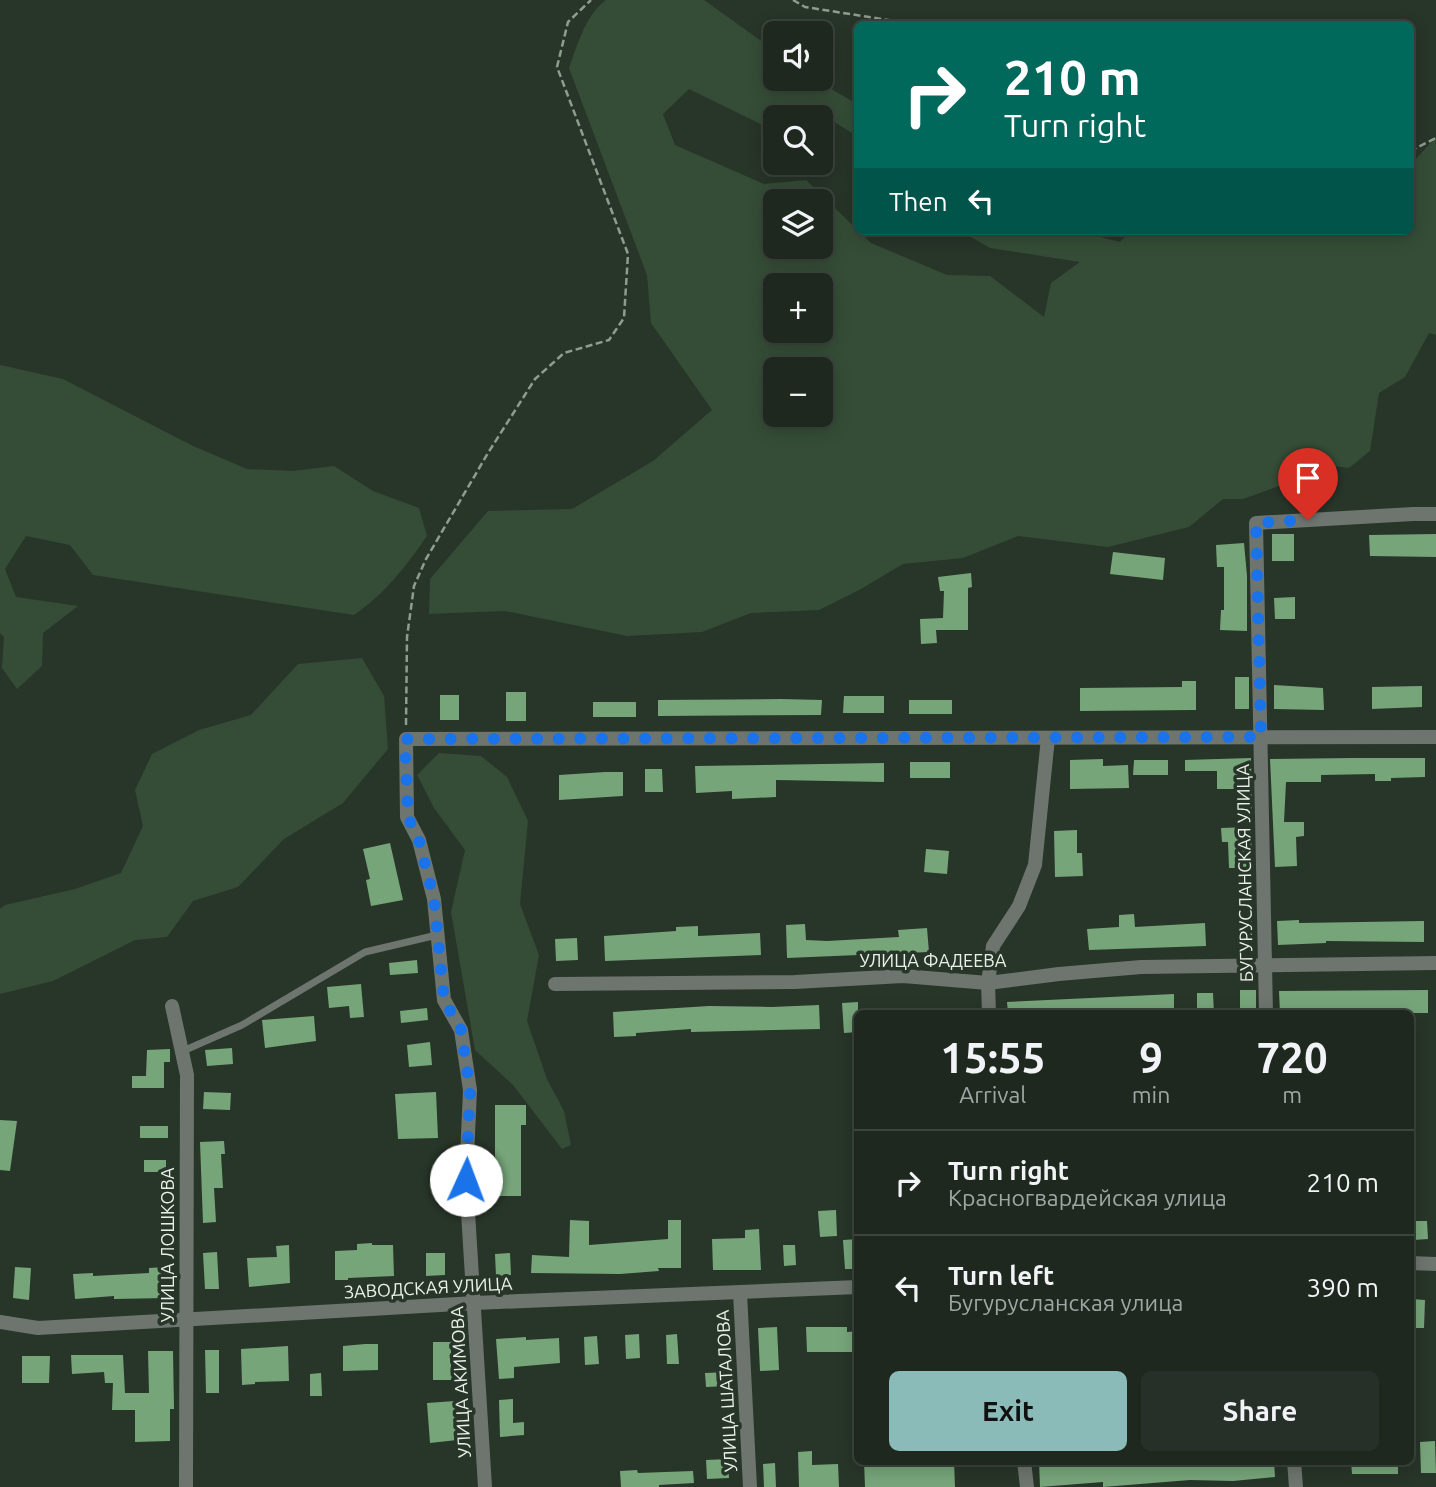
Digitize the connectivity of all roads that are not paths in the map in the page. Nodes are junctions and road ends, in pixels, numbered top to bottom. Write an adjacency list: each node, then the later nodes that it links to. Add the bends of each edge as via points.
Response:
1 (1436, 514): 2 (street, БУГУРУСЛАНСКАЯ УЛИЦА, via 1256,523)
2 (1261, 737): 3 (street); 4 (street); 7 (street, БУГУРУСЛАНСКАЯ УЛИЦА)
3 (1436, 737)
4 (1048, 738): 5 (street, УЛИЦА АКИМОВА, via 405,739 408,817 434,899); 8 (street, via 1035,865 1019,906 993,946)
5 (438, 935): 13 (lane, via 365,952 242,1026); 18 (street, УЛИЦА АКИМОВА, via 444,1000 461,1030 470,1090 466,1180)
6 (1436, 963): 7 (street, УЛИЦА ФАДЕЕВА)
7 (1264, 965): 8 (street, УЛИЦА ФАДЕЕВА, via 1140,967); 12 (street, БУГУРУСЛАНСКАЯ УЛИЦА)
8 (988, 983): 9 (street, УЛИЦА ФАДЕЕВА, via 903,976 795,982); 11 (street)
9 (555, 984)
10 (172, 1006): 13 (street, УЛИЦА ЛОШКОВА)
11 (989, 1010)
12 (1266, 1010)
13 (182, 1052): 19 (street, УЛИЦА ЛОШКОВА, via 187,1075)
14 (1414, 1263): 15 (street)
15 (1436, 1264)
16 (854, 1287): 17 (street, ЗАВОДСКАЯ УЛИЦА)
17 (740, 1293): 18 (street, ЗАВОДСКАЯ УЛИЦА); 25 (street, УЛИЦА ШАТАЛОВА)
18 (475, 1303): 19 (street, ЗАВОДСКАЯ УЛИЦА); 24 (street, УЛИЦА АКИМОВА)
19 (187, 1318): 20 (street, ЗАВОДСКАЯ УЛИЦА, via 38,1328); 23 (street, УЛИЦА ЛОШКОВА)
20 (0, 1322)
21 (1024, 1465): 26 (street)
22 (1294, 1465): 27 (street)
23 (186, 1487)
24 (485, 1487)
25 (750, 1487)
26 (1027, 1487)
27 (1296, 1487)

